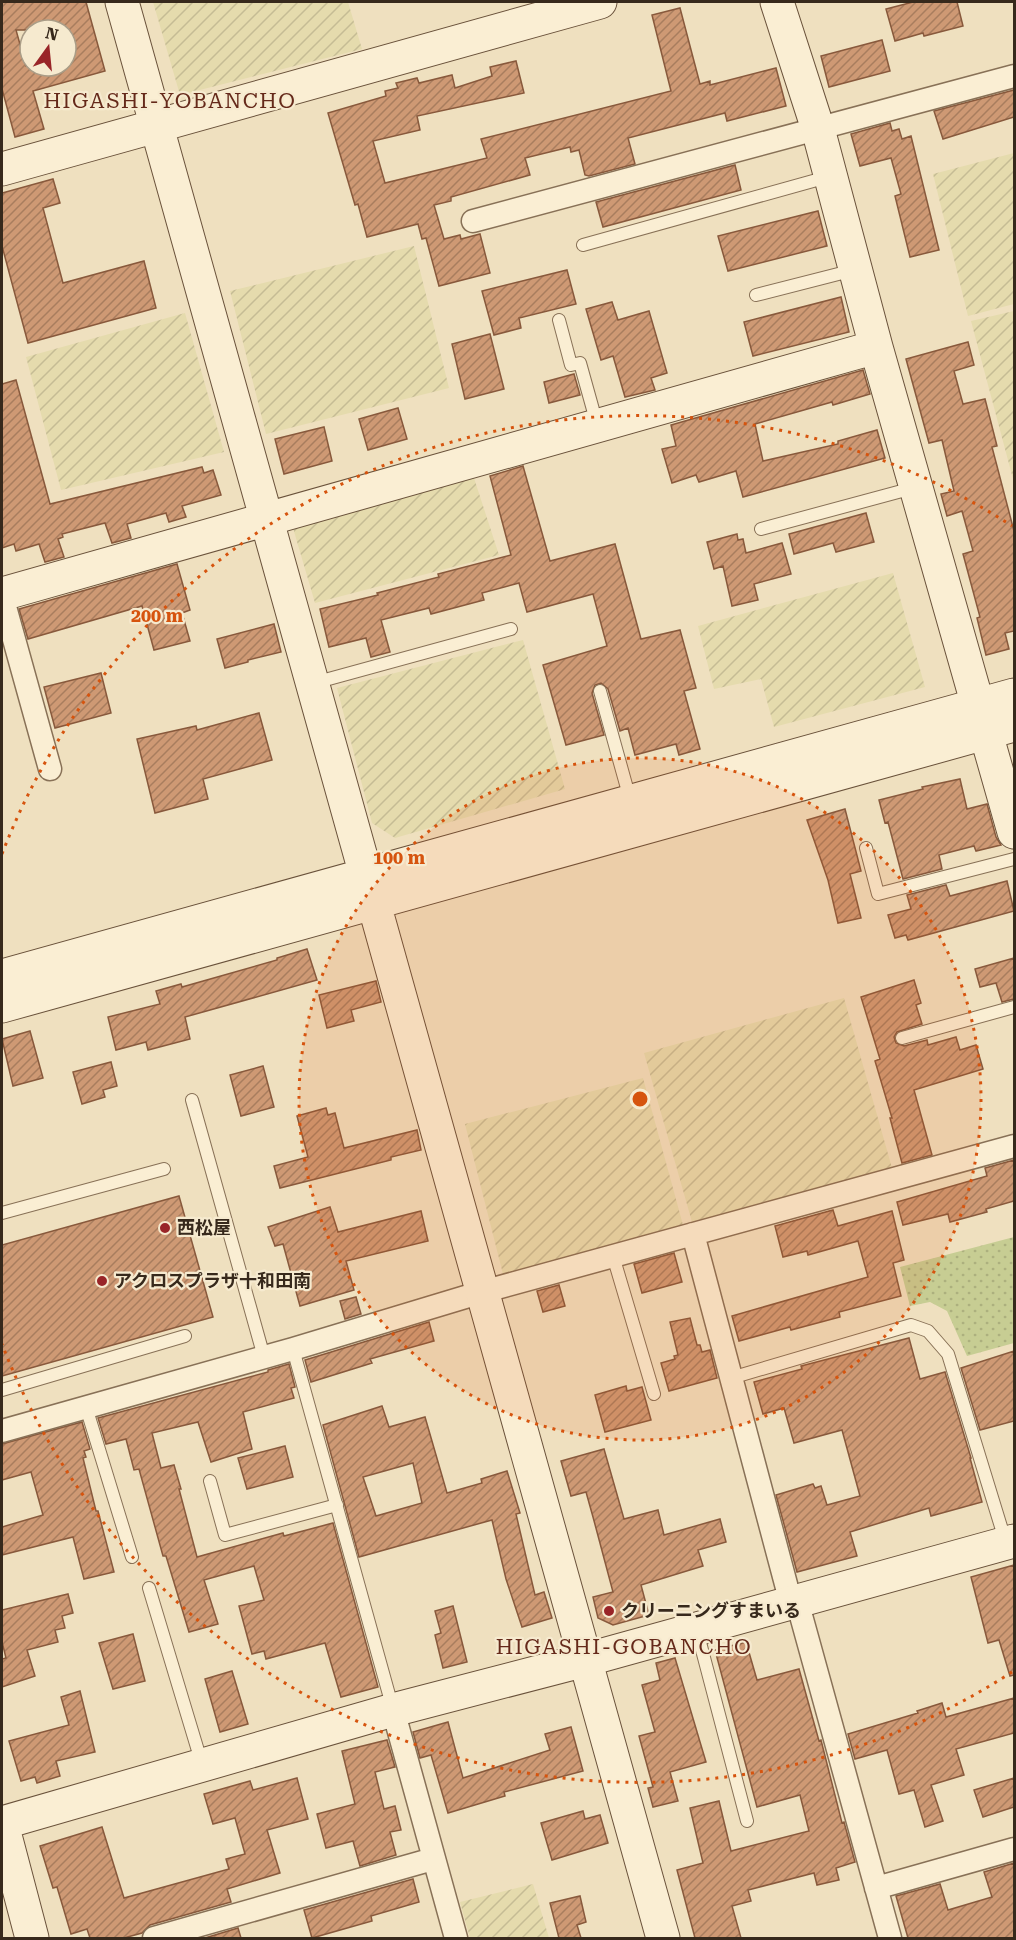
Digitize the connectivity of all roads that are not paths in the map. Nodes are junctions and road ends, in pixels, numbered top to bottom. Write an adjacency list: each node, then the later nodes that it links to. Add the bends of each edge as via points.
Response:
1 (122, 2): 5 (street)
2 (600, 2): 5 (street)
3 (777, 2): 6 (street)
4 (1014, 76): 6 (street)
5 (156, 126): 7 (street); 17 (street)
6 (818, 129): 8 (street); 9 (street)
7 (2, 170)
8 (831, 176): 10 (lane); 11 (street)
9 (473, 221)
10 (583, 244)
11 (856, 270): 12 (lane); 14 (street)
12 (756, 295)
13 (559, 320): 15 (lane, via 571,365 580,363)
14 (876, 347): 15 (street); 16 (street)
15 (597, 425): 17 (street)
16 (916, 487): 18 (lane); 24 (street)
17 (267, 517): 19 (street); 21 (street)
18 (761, 529)
19 (2, 595): 25 (street)
20 (511, 629): 21 (lane)
21 (313, 683): 30 (street)
22 (600, 691): 26 (lane)
23 (1014, 695): 24 (street)
24 (993, 721): 26 (street); 27 (street); 30 (street)
25 (50, 769)
26 (631, 802): 30 (street)
27 (1014, 832)
28 (866, 848): 29 (lane, via 878,894)
29 (1014, 859)
30 (370, 890): 31 (street); 32 (street); 41 (street)
31 (2, 976)
32 (2, 1006)
33 (1014, 1008): 34 (lane)
34 (902, 1038)
35 (192, 1100): 44 (lane)
36 (1014, 1146): 39 (street)
37 (164, 1169): 38 (lane)
38 (2, 1213)
39 (693, 1234): 40 (street); 45 (street)
40 (613, 1256): 41 (street); 47 (lane)
41 (482, 1292): 43 (street); 57 (street)
42 (185, 1336): 46 (lane)
43 (293, 1349): 44 (street); 51 (lane)
44 (264, 1357): 48 (street)
45 (731, 1378): 52 (lane, via 911,1325 928,1331 948,1354); 55 (street)
46 (2, 1390)
47 (654, 1394)
48 (86, 1407): 49 (street); 53 (lane)
49 (2, 1431)
50 (210, 1481): 51 (lane, via 225,1535)
51 (337, 1505): 58 (lane)
52 (1010, 1542): 55 (street)
53 (132, 1557)
54 (149, 1588): 59 (lane)
55 (794, 1602): 56 (street); 64 (street)
56 (696, 1629): 57 (street); 60 (lane)
57 (585, 1660): 58 (street); 68 (street)
58 (393, 1710): 59 (street); 63 (street)
59 (202, 1765): 61 (street)
60 (747, 1821)
61 (2, 1824): 65 (street)
62 (1014, 1849): 64 (street)
63 (433, 1859): 66 (street); 67 (street)
64 (876, 1888): 69 (street)
65 (32, 1938)
66 (154, 1938)
67 (456, 1938)
68 (663, 1938)
69 (890, 1938)

